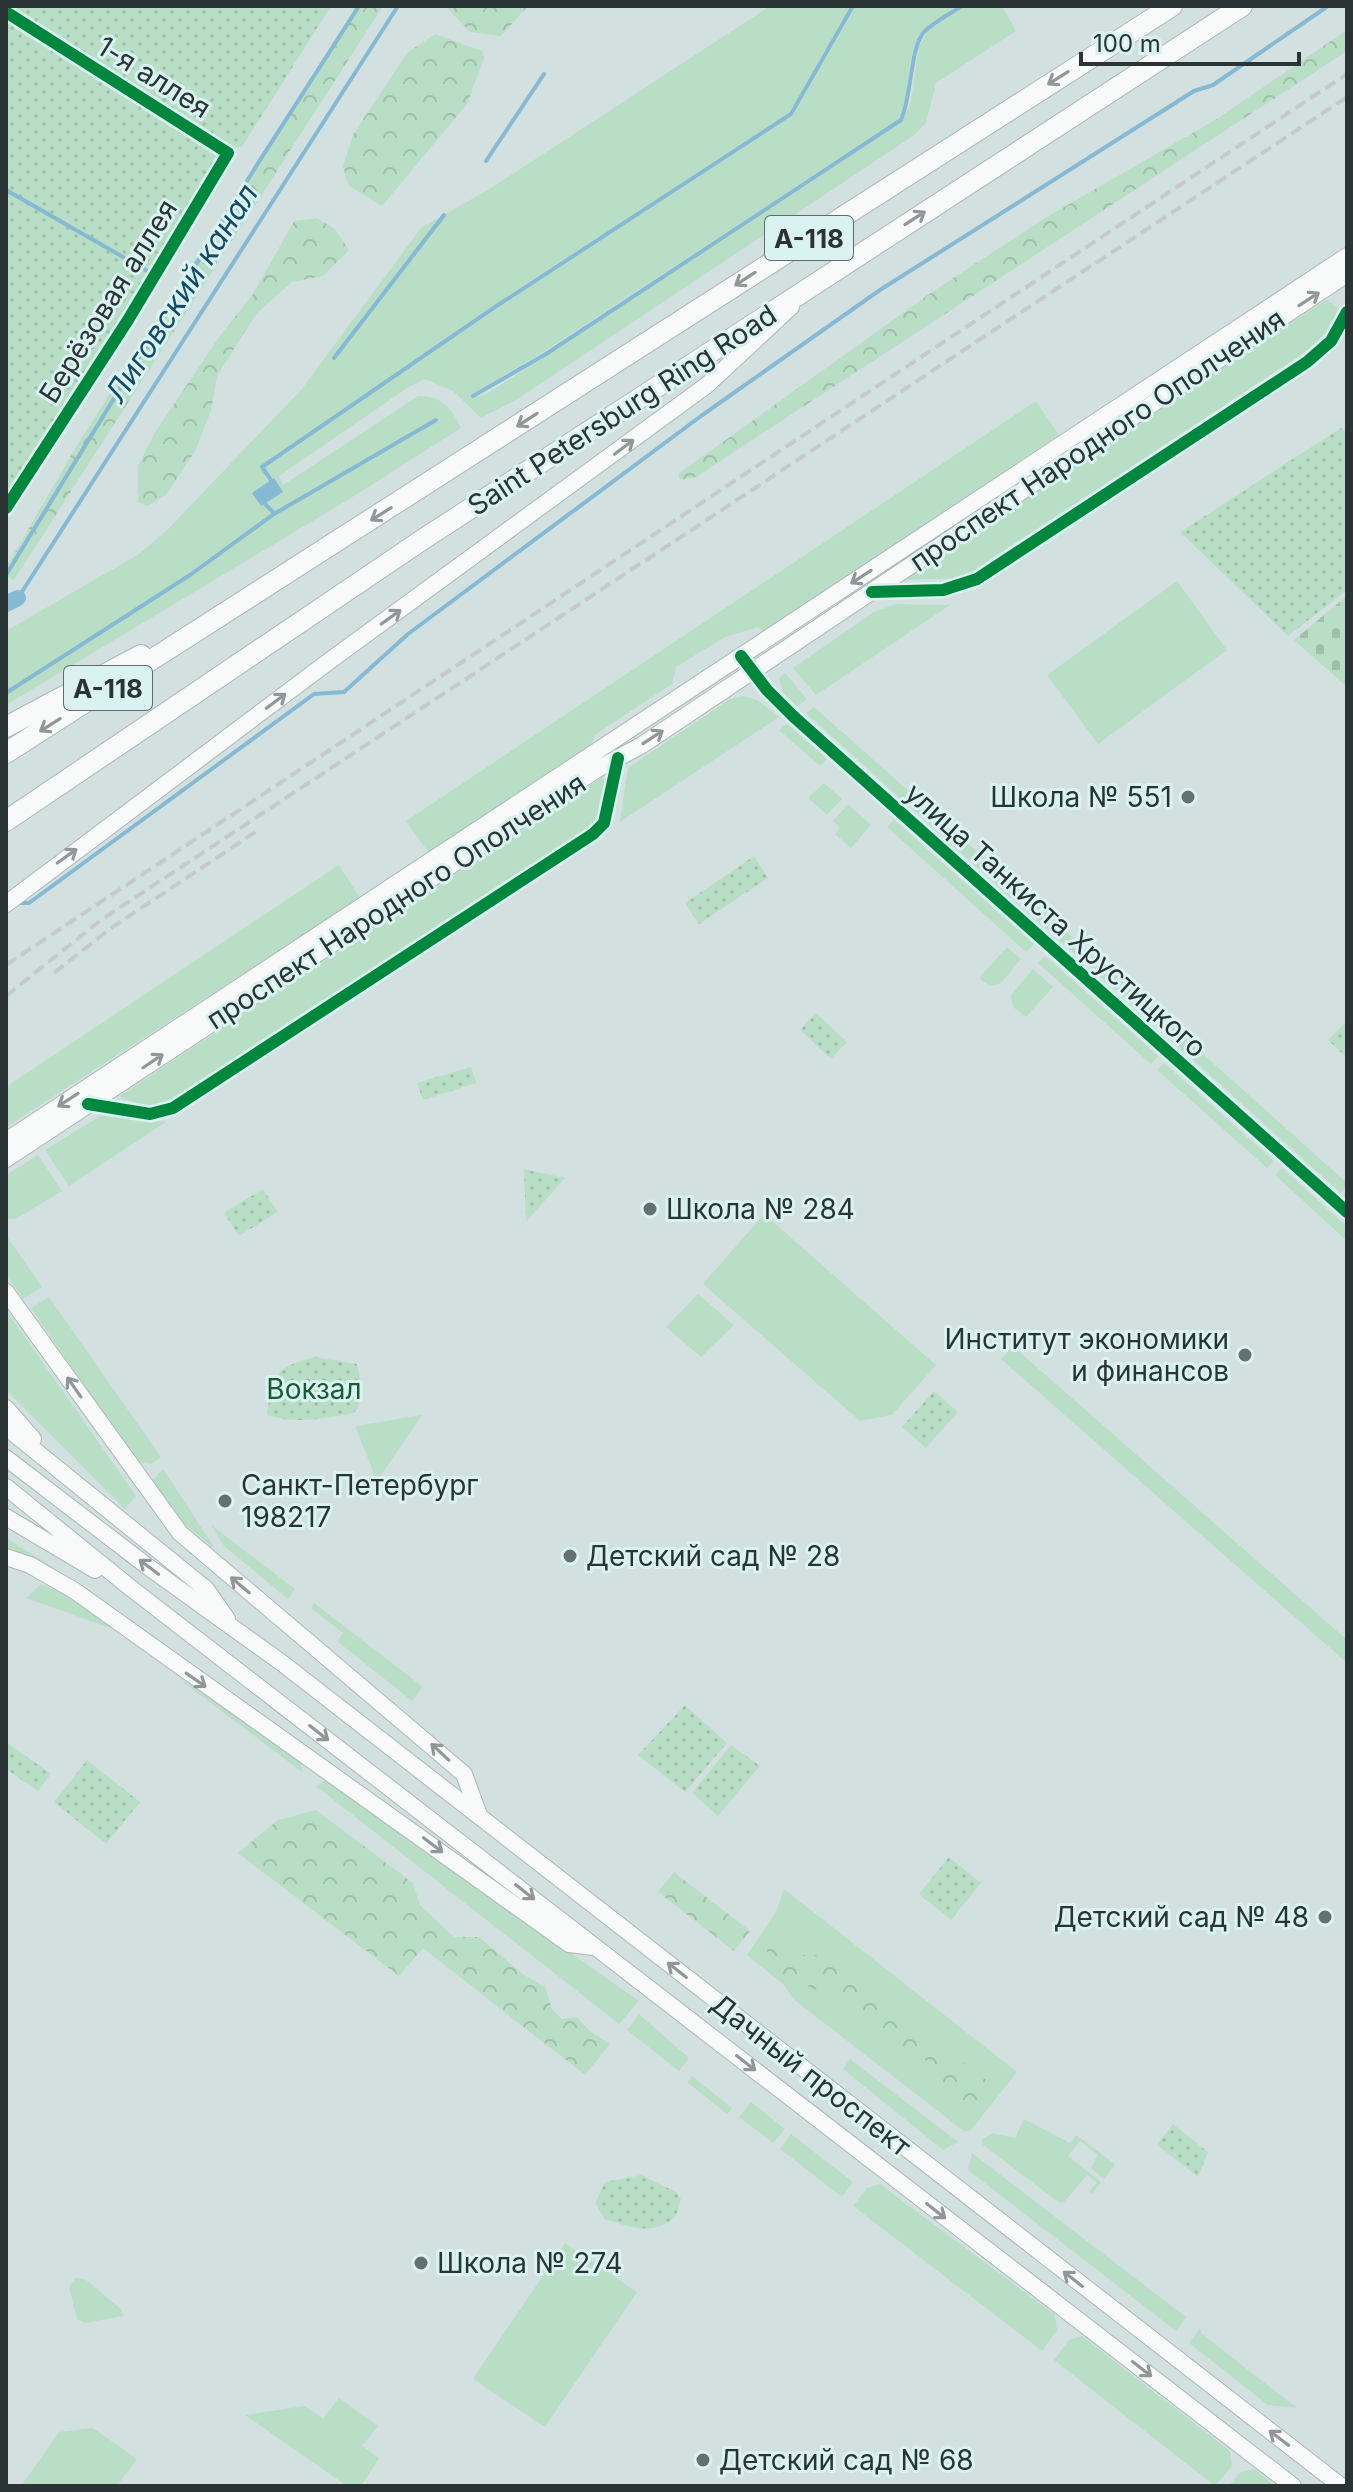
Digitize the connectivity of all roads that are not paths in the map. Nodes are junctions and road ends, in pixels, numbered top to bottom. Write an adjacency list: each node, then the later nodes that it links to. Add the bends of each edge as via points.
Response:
1 (1172, 6): 11 (highway, Saint Petersburg Ring Road / А-118, one-way to 11)
2 (1242, 6): 7 (highway, Saint Petersburg Ring Road / А-118, one-way to 2)
3 (6, 12): 4 (street, 1-я аллея, via 228,153)
4 (225, 162): 9 (street, Берёзовая аллея)
5 (1347, 256): 12 (main road, проспект Народного Ополчения, one-way to 12)
6 (1347, 274): 10 (main road, проспект Народного Ополчения, one-way to 6)
7 (818, 282): 17 (highway, Saint Petersburg Ring Road / А-118); 18 (main road, one-way to 7, via 707,385)
8 (1347, 312): 10 (street, via 1331,341 1307,362 977,579 943,590)
9 (6, 508)
10 (872, 592): 13 (main road, проспект Народного Ополчения)
11 (210, 623): 14 (highway, via 104,672); 15 (highway, Saint Petersburg Ring Road / А-118, one-way to 15)
12 (741, 656): 13 (street, улица Танкиста Хрустицкого); 20 (main road, проспект Народного Ополчения, one-way to 20)
13 (753, 672): 16 (main road, проспект Народного Ополчения, one-way to 13); 22 (street, улица Танкиста Хрустицкого, via 793,716)
14 (6, 727)
15 (6, 753)
16 (618, 758): 19 (main road, проспект Народного Ополчения, one-way to 16); 19 (street, via 604,823 580,843 173,1108 150,1114)
17 (7, 820)
18 (6, 904)
19 (88, 1104): 21 (main road, проспект Народного Ополчения)
20 (6, 1141)
21 (6, 1159)
22 (1347, 1212)
23 (6, 1292): 33 (main road, one-way to 23, via 464,1774 180,1533)
24 (6, 1408): 27 (main road)
25 (6, 1427): 27 (main road)
26 (6, 1458): 32 (main road, Дачный проспект, one-way to 26)
27 (61, 1474): 32 (main road, via 206,1589)
28 (6, 1487): 31 (main road)
29 (6, 1517): 31 (main road)
30 (6, 1557): 34 (main road, one-way to 34, via 75,1591 569,1944)
31 (132, 1589): 34 (main road, Дачный проспект, one-way to 34)
32 (235, 1630): 33 (main road, Дачный проспект)
33 (480, 1816): 36 (main road, Дачный проспект, one-way to 33)
34 (596, 1947): 35 (main road, Дачный проспект, one-way to 35)
35 (1293, 2486)
36 (1341, 2486)

